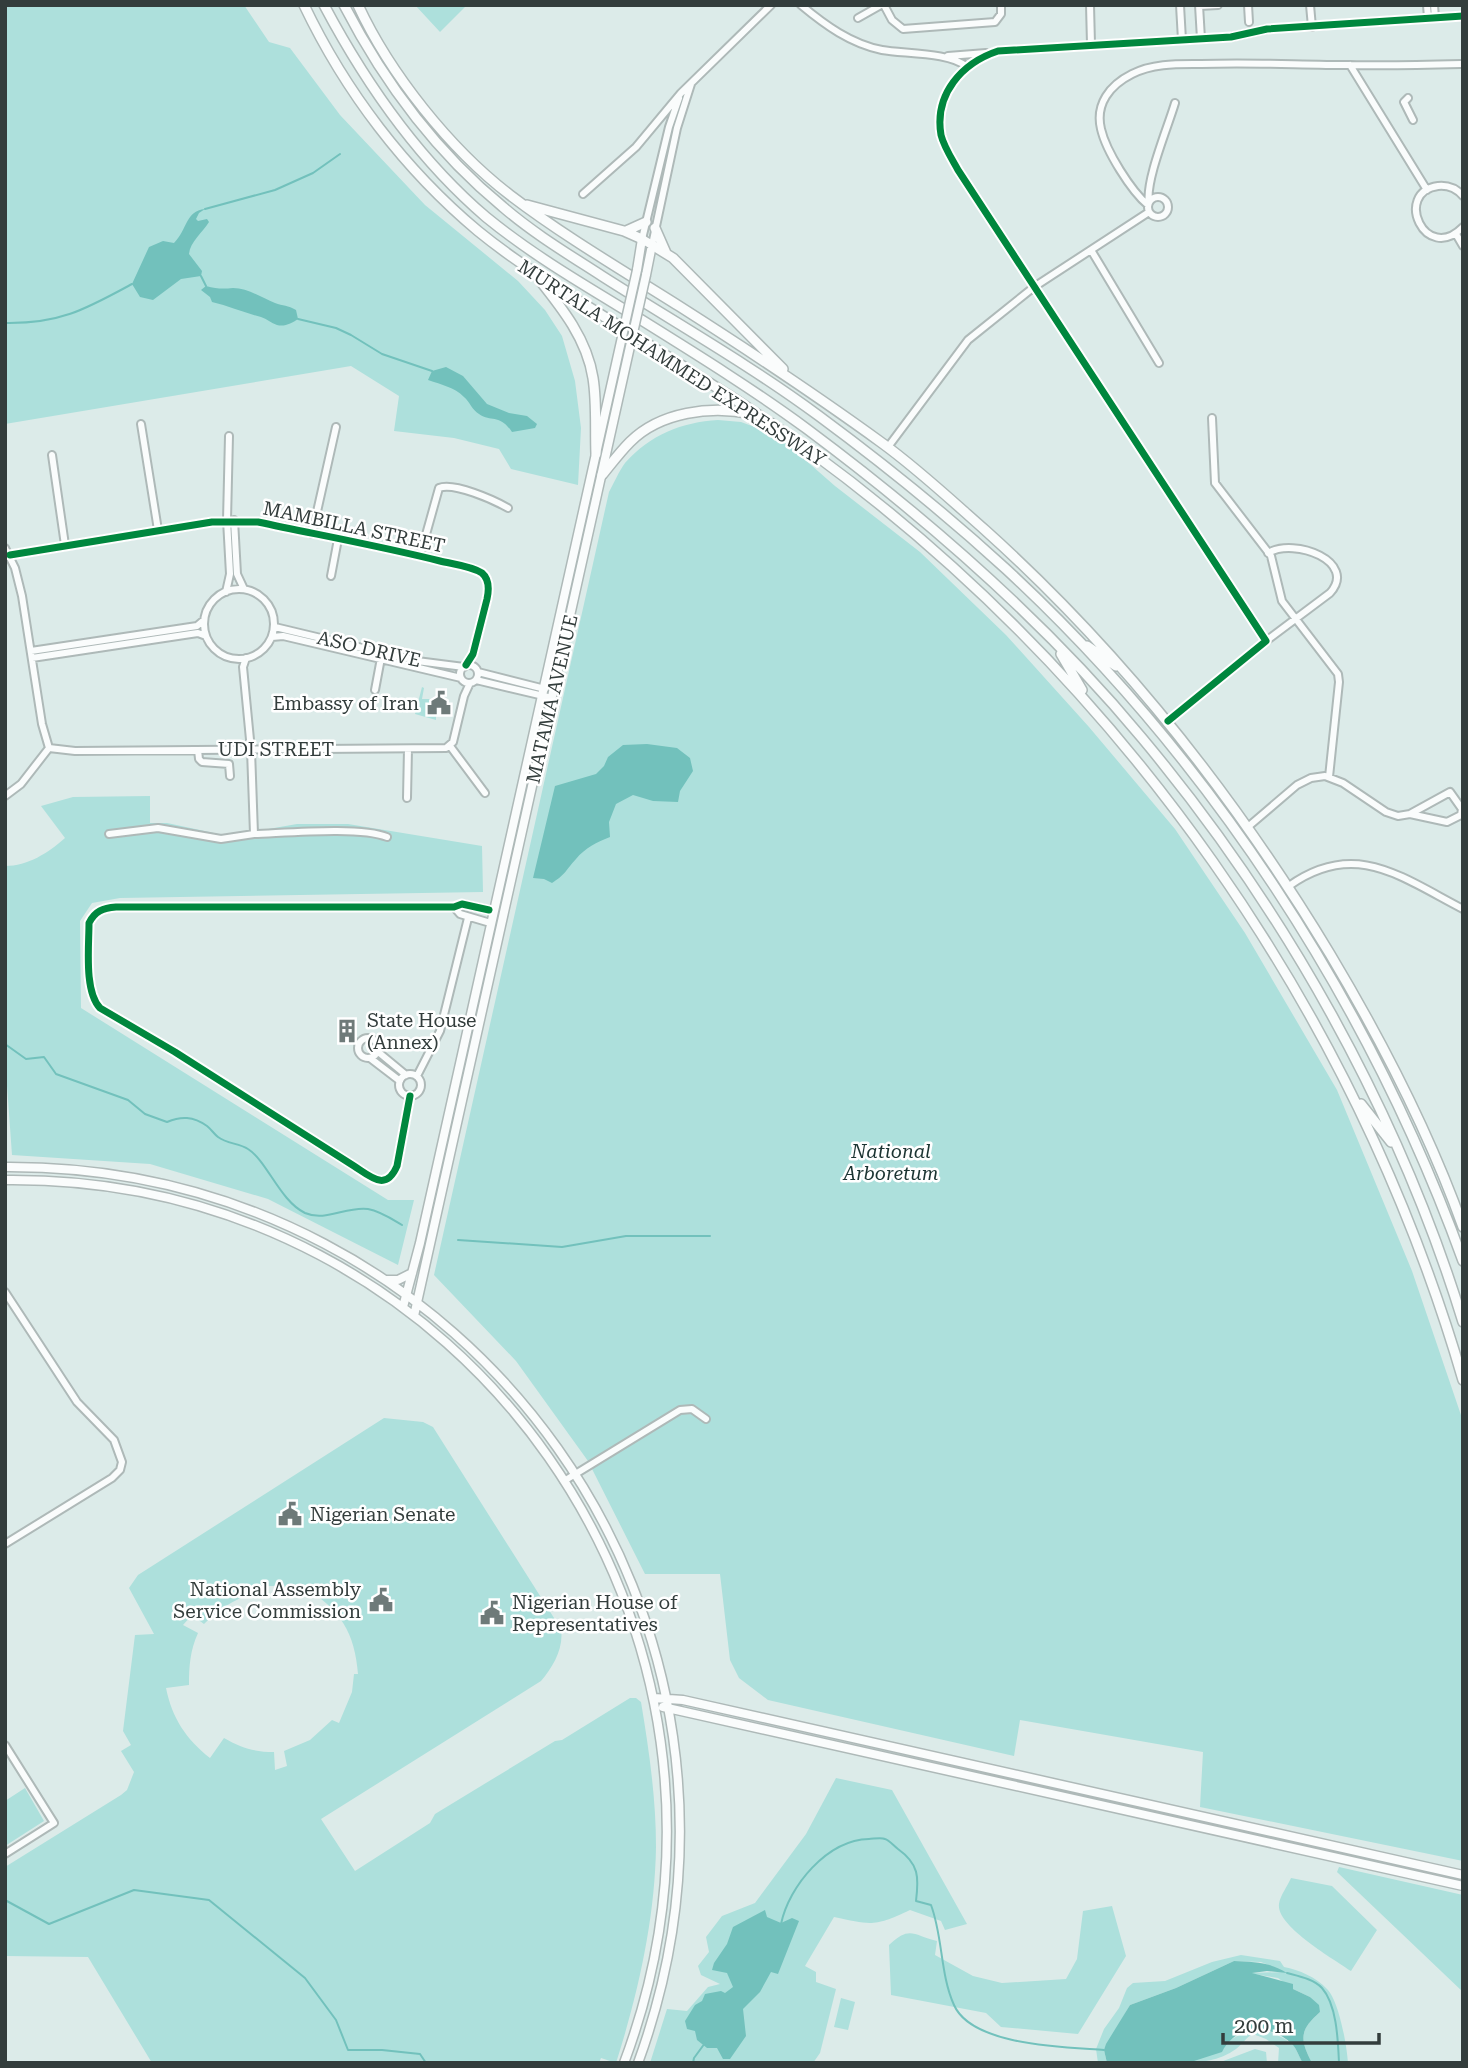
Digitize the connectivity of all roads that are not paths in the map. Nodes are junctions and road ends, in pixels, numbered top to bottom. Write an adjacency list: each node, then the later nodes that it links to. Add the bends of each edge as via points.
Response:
1 (304, 5): 51 (highway, MURTALA MOHAMMED EXPRESSWAY, via 356,96 410,166 470,224)
2 (324, 5): 86 (highway, MURTALA MOHAMMED EXPRESSWAY, via 389,112 485,216 805,428 956,549)
3 (344, 5): 82 (highway, MURTALA MOHAMMED EXPRESSWAY, via 398,95 459,167 502,207 570,256 817,414 937,508)
4 (358, 5): 39 (highway, via 390,62 424,107 475,164)
5 (801, 5): 26 (street, via 854,42)
6 (882, 5): 7 (street, via 903,29 995,22 1002,14); 18 (street)
7 (1001, 5)
8 (1090, 5): 24 (street)
9 (1180, 5): 23 (street)
10 (1218, 5): 16 (street)
11 (1248, 5): 20 (street)
12 (1310, 5): 21 (street)
13 (1427, 5): 19 (street)
14 (1434, 5): 19 (street)
15 (770, 6): 31 (street)
16 (1199, 6): 22 (street)
17 (1463, 16): 19 (street)
18 (858, 18)
19 (1431, 18): 21 (street)
20 (1249, 22)
21 (1312, 27): 22 (street)
22 (1201, 39): 23 (street)
23 (1182, 40): 24 (street)
24 (1091, 44): 25 (street)
25 (998, 51): 26 (street); 29 (street)
26 (939, 58): 29 (street); 30 (street, via 954,66)
27 (1463, 64): 28 (street)
28 (1350, 65): 36 (street); 40 (street, via 1167,65 1122,80 1100,106 1100,123 1113,158)
29 (967, 67): 30 (street)
30 (956, 78): 52 (street, via 940,118 944,144)
31 (692, 83): 32 (street); 43 (street, MATAMA AVENUE)
32 (681, 93): 37 (street, via 636,146); 41 (street, MATAMA AVENUE)
33 (1408, 98): 35 (street, via 1404,106)
34 (1174, 103): 40 (street, via 1151,181)
35 (1413, 120)
36 (1427, 190): 38 (street, via 1449,186); 45 (street, via 1416,207 1418,224 1431,235)
37 (583, 194)
38 (1463, 196)
39 (523, 204): 44 (highway); 54 (highway)
40 (1149, 207): 49 (street)
41 (646, 222): 44 (highway); 46 (street, MATAMA AVENUE)
42 (1463, 227): 45 (street)
43 (655, 228): 47 (street, MATAMA AVENUE); 50 (highway)
44 (626, 231): 46 (highway)
45 (1455, 234): 48 (street)
46 (642, 239): 47 (main road); 61 (main road, MATAMA AVENUE, bridge)
47 (652, 245): 50 (highway); 63 (main road, MATAMA AVENUE, bridge)
48 (1463, 246)
49 (1091, 250): 52 (street); 53 (street)
50 (667, 254): 54 (highway)
51 (533, 271): 55 (highway, MURTALA MOHAMMED EXPRESSWAY); 61 (highway, via 568,315 588,357)
52 (1034, 287): 60 (street, via 968,340); 85 (street)
53 (1159, 363)
54 (794, 381): 60 (highway)
55 (758, 415): 63 (highway, via 714,410 671,418 631,442); 100 (highway, MURTALA MOHAMMED EXPRESSWAY, via 937,553)
56 (1212, 418): 73 (street, via 1215,483)
57 (141, 424): 67 (street)
58 (336, 426): 69 (street)
59 (229, 436): 65 (street)
60 (888, 447): 92 (highway, via 1005,548)
61 (596, 454): 66 (main road, MATAMA AVENUE)
62 (51, 455): 71 (street)
63 (602, 475): 68 (main road, MATAMA AVENUE)
64 (508, 508): 75 (street, via 494,499 447,486 439,488)
65 (231, 520): 67 (street, MAMBILLA STREET); 69 (street, MAMBILLA STREET); 77 (street, via 237,574); 78 (street)
66 (579, 528): 68 (main road); 97 (main road, MATAMA AVENUE)
67 (158, 530): 71 (street, MAMBILLA STREET)
68 (590, 530): 98 (main road, MATAMA AVENUE)
69 (312, 534): 70 (street, MAMBILLA STREET)
70 (338, 539): 75 (street, MAMBILLA STREET); 76 (street)
71 (65, 545): 74 (street, MAMBILLA STREET)
72 (5, 548): 74 (street)
73 (1269, 553): 80 (street, via 1280,597); 80 (street, via 1284,547 1311,550 1335,572 1334,588)
74 (10, 555): 88 (street)
75 (420, 556): 87 (street, MAMBILLA STREET, via 469,568 486,579 489,590)
76 (331, 576)
77 (244, 589): 78 (street); 81 (street, via 265,600)
78 (226, 592): 79 (street, via 214,599)
79 (205, 618): 84 (street); 88 (street, via 189,627)
80 (1294, 618): 85 (street); 108 (street, via 1339,678)
81 (275, 627): 83 (street); 91 (street, ASO DRIVE, via 417,660)
82 (1072, 635): 92 (highway); 136 (highway, MURTALA MOHAMMED EXPRESSWAY, via 1222,813 1275,891 1364,1039)
83 (272, 637): 89 (street, via 261,651); 90 (street, ASO DRIVE)
84 (207, 638): 88 (street, via 191,634); 89 (street, via 221,654)
85 (1266, 642): 101 (street)
86 (1055, 643): 100 (highway); 133 (highway, MURTALA MOHAMMED EXPRESSWAY, via 1143,738 1230,852 1344,1035)
87 (473, 653): 91 (street); 93 (street)
88 (32, 654): 103 (street)
89 (246, 658): 106 (street)
90 (381, 658): 94 (street, ASO DRIVE); 96 (street)
91 (465, 666): 93 (street, ASO DRIVE); 94 (street, via 460,672)
92 (1121, 668): 101 (highway)
93 (477, 670): 95 (street); 97 (street)
94 (462, 679): 95 (street, ASO DRIVE); 99 (street)
95 (473, 682): 97 (street); 99 (street)
96 (375, 690)
97 (542, 692): 98 (street); 123 (main road, MATAMA AVENUE)
98 (553, 695): 124 (main road, MATAMA AVENUE)
99 (464, 696): 102 (street)
100 (1088, 703): 130 (highway, MURTALA MOHAMMED EXPRESSWAY, via 1154,781 1224,878 1294,987)
101 (1168, 721): 113 (highway)
102 (450, 746): 104 (street, UDI STREET); 109 (street)
103 (49, 748): 105 (street, UDI STREET); 110 (street, via 21,784)
104 (408, 749): 106 (street, UDI STREET); 111 (street)
105 (198, 750): 106 (street, UDI STREET); 107 (street, via 202,762 229,764)
106 (251, 750): 115 (street)
107 (230, 776)
108 (1329, 777): 112 (street, via 1386,811); 113 (street, via 1297,785)
109 (485, 793)
110 (5, 796)
111 (407, 798)
112 (1410, 814): 112 (street, via 1447,822 1461,815 1462,809 1450,792)
113 (1249, 826): 117 (highway)
114 (109, 834): 115 (street, via 158,828 221,839)
115 (254, 834): 116 (street, via 348,832)
116 (387, 837)
117 (1289, 886): 119 (street, via 1319,868 1366,864); 132 (highway, via 1363,1010)
118 (454, 907): 120 (street, via 462,904); 121 (street); 131 (street, via 116,907 98,911 89,923 90,989 100,1008 381,1181 394,1174 397,1166)
119 (1463, 909)
120 (489, 911)
121 (468, 918): 122 (street); 128 (street, via 440,1031)
122 (487, 922)
123 (478, 980): 124 (main road); 139 (main road, MATAMA AVENUE)
124 (488, 983): 143 (main road, MATAMA AVENUE)
125 (377, 1052): 126 (street); 126 (street, via 374,1040 361,1041 359,1053); 127 (street)
126 (370, 1058): 129 (street)
127 (406, 1075): 128 (street); 129 (street)
128 (417, 1076): 131 (street, via 421,1088)
129 (400, 1081): 131 (street, via 401,1091)
130 (1349, 1088): 133 (highway); 147 (highway, MURTALA MOHAMMED EXPRESSWAY, via 1412,1227)
131 (410, 1096)
132 (1424, 1132): 136 (highway); 137 (highway)
133 (1398, 1150): 146 (highway, MURTALA MOHAMMED EXPRESSWAY)
134 (5, 1167): 140 (main road, via 94,1172 208,1196 312,1236)
135 (5, 1180): 144 (main road, via 123,1189 244,1221 329,1259)
136 (1439, 1201): 138 (highway, MURTALA MOHAMMED EXPRESSWAY)
137 (1463, 1227)
138 (1463, 1261)
139 (412, 1273): 140 (main road); 142 (main road, MATAMA AVENUE)
140 (384, 1280): 142 (main road)
141 (5, 1292): 151 (street, via 77,1402 114,1440 122,1462 112,1478)
142 (407, 1295): 143 (main road); 144 (main road, MATAMA AVENUE)
143 (417, 1302): 145 (main road, MATAMA AVENUE); 149 (main road, via 495,1370)
144 (403, 1307): 145 (main road)
145 (414, 1316): 150 (main road, via 485,1378 533,1434)
146 (1463, 1322)
147 (1463, 1380)
148 (706, 1419): 149 (street, via 692,1409 680,1410)
149 (575, 1474): 150 (street); 152 (main road, via 625,1564 649,1627)
150 (564, 1481): 154 (main road, via 612,1572 642,1649)
151 (5, 1544)
152 (661, 1677): 153 (main road); 155 (main road)
153 (683, 1700): 155 (main road); 160 (main road)
154 (655, 1702): 155 (main road); 162 (main road, via 666,1793 663,1892 646,1994)
155 (667, 1702): 156 (main road); 157 (main road)
156 (686, 1710): 157 (main road); 161 (main road)
157 (671, 1726): 163 (main road, via 681,1827 678,1894 660,1998)
158 (5, 1745): 159 (street, via 54,1823)
159 (5, 1854)
160 (1463, 1875)
161 (1463, 1886)
162 (624, 2063)
163 (638, 2063)

